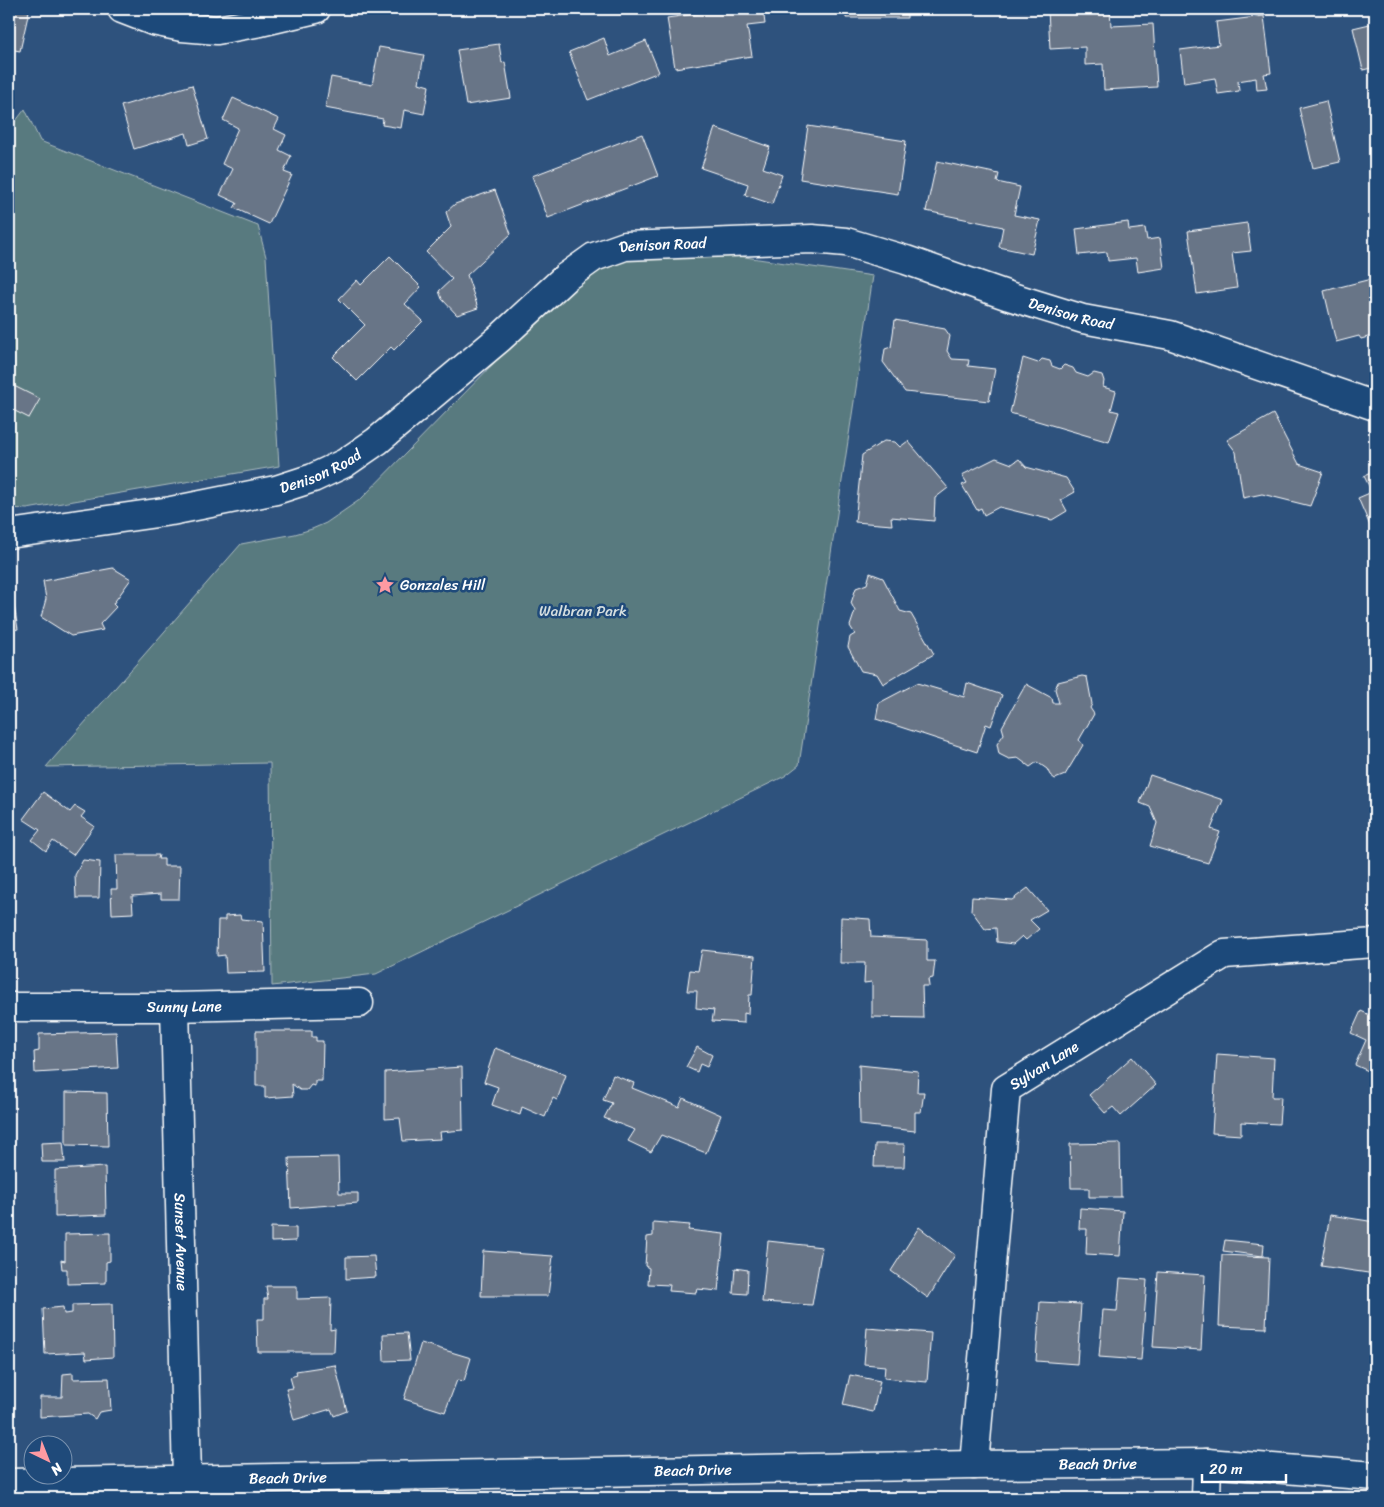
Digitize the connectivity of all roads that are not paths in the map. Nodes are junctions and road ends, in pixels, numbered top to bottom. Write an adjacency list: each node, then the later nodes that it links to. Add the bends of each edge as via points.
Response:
1 (122, 9): 2 (street, via 182,27 216,30)
2 (316, 9)
3 (1375, 406): 4 (street, Denison Road, via 1170,335 1082,318 846,242 812,239 624,246 594,257 566,277 500,338 377,441 345,463 314,478 276,490 171,511)
4 (9, 534)
5 (1375, 943): 10 (street, Sylvan Lane, via 1224,954 1006,1089)
6 (359, 1004): 7 (street, Sunny Lane)
7 (175, 1006): 8 (street, Sunny Lane); 12 (street, Sunset Avenue)
8 (9, 1007)
9 (1207, 1463): 10 (street, Beach Drive); 11 (street, Beach Drive); 15 (street)
10 (974, 1464): 14 (street, Beach Drive)
11 (1375, 1476)
12 (187, 1478): 13 (street, Beach Drive); 14 (street, Beach Drive)
13 (9, 1483)
14 (500, 1486)
15 (1206, 1498)

